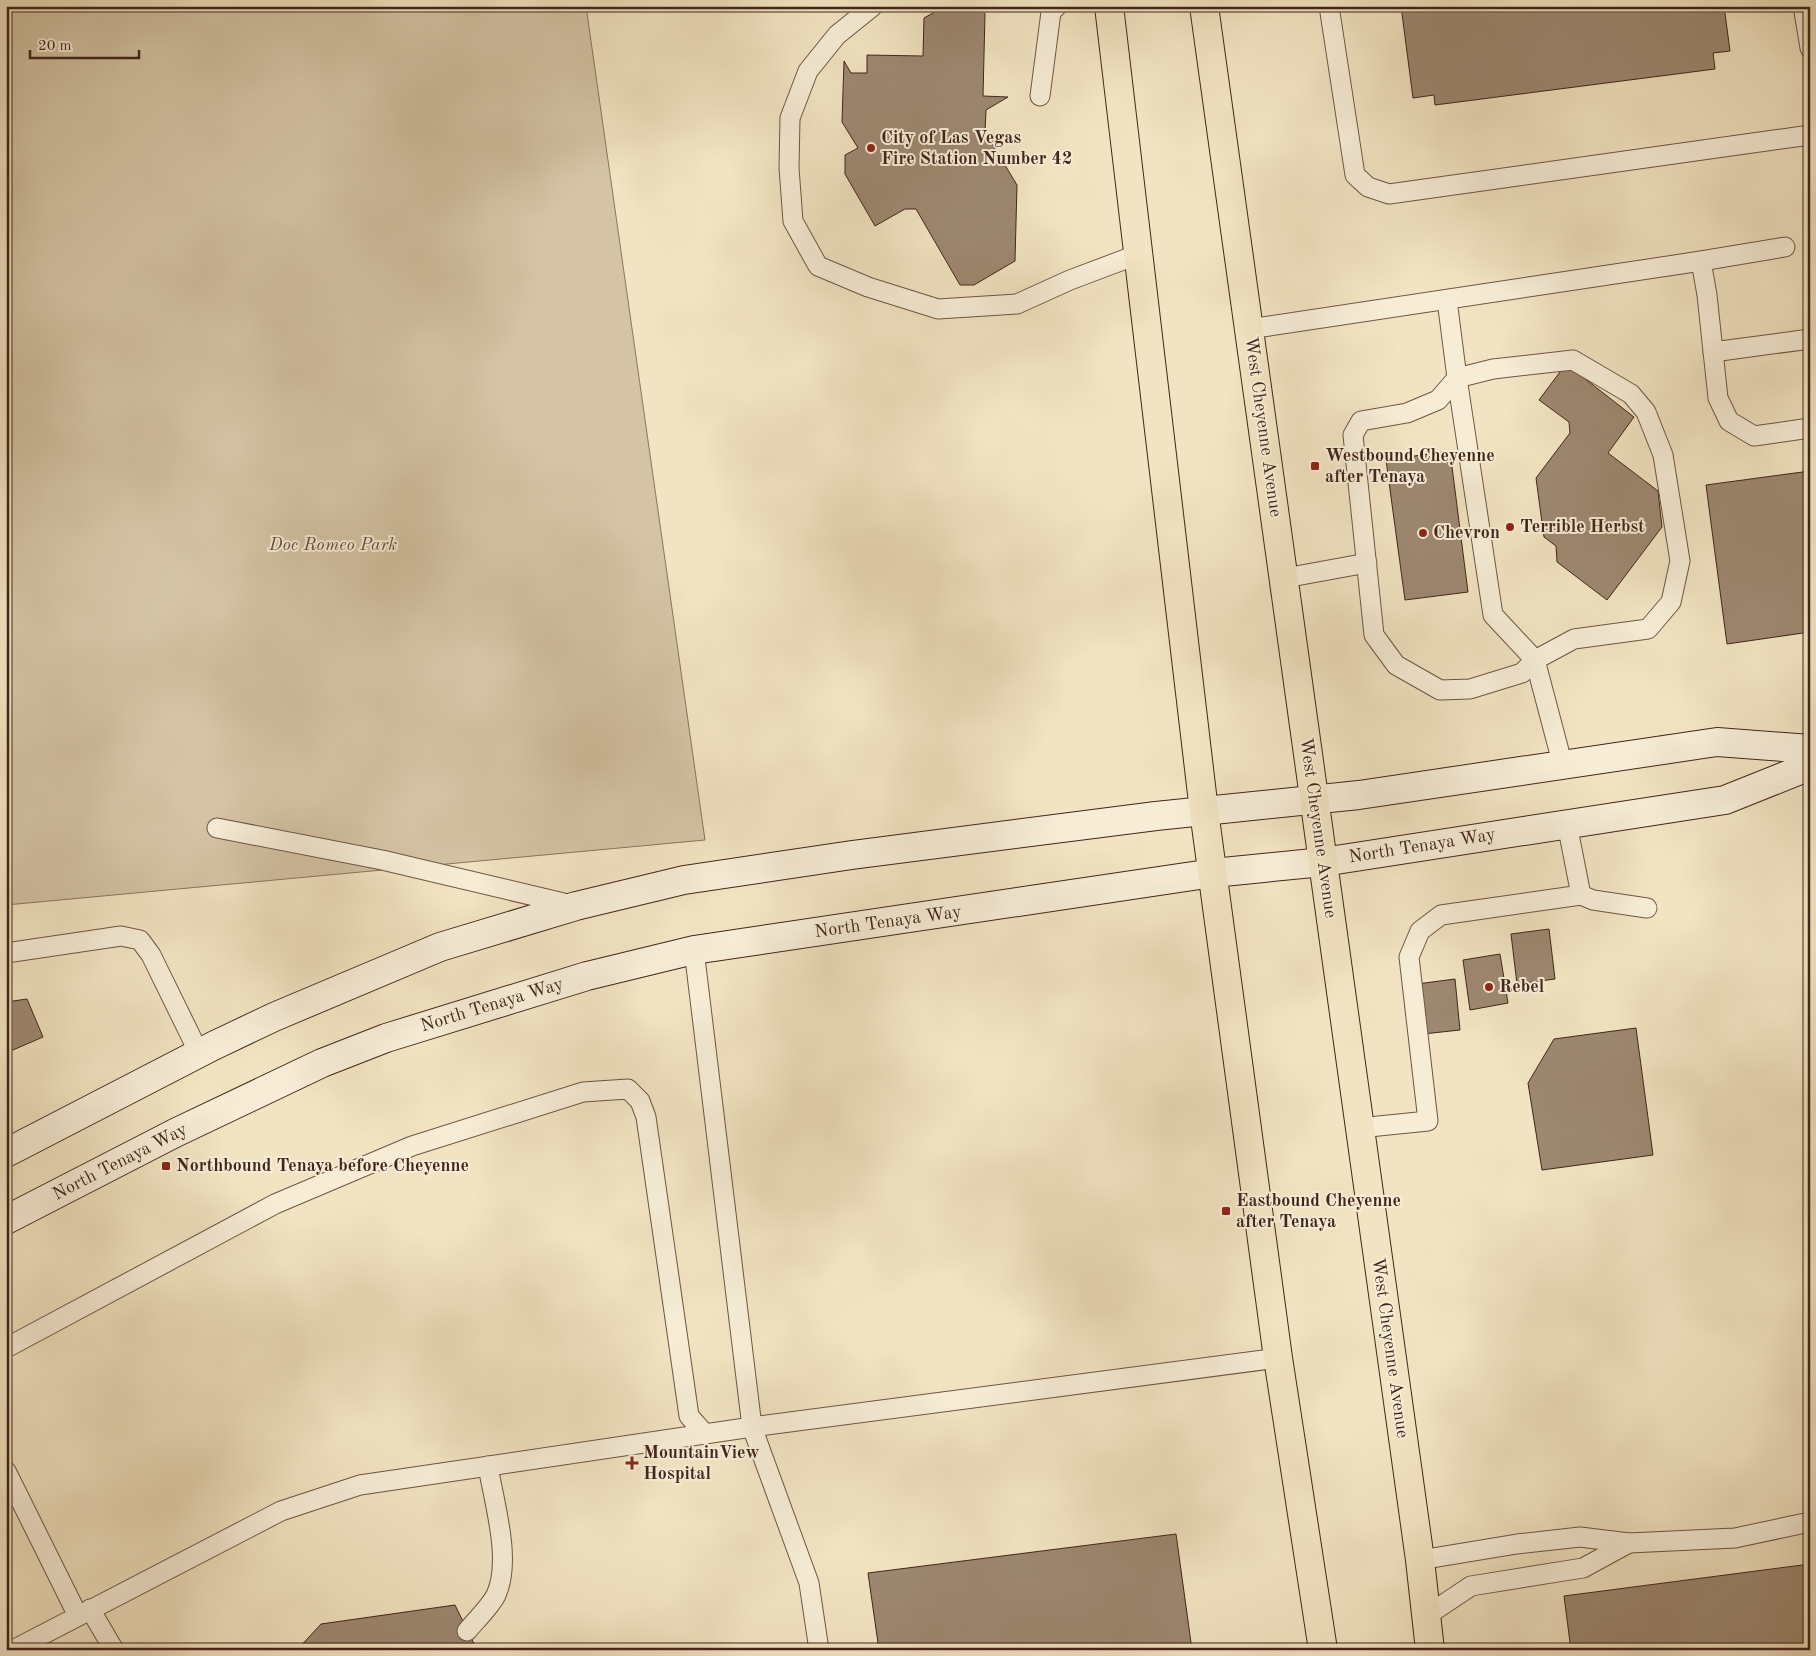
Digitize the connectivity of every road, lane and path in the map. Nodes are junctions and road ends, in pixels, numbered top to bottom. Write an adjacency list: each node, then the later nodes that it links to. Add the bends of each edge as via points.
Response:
1 (873, 6): 11 (lane, via 837,35 808,70 790,118 793,221 818,266 868,287 938,309 1017,304)
2 (1057, 6): 8 (lane, via 1051,12)
3 (1109, 6): 11 (main road)
4 (1204, 6): 14 (main road, West Cheyenne Avenue)
5 (1329, 6): 9 (lane, via 1355,175 1368,187 1389,194)
6 (1804, 6): 7 (lane)
7 (1810, 48)
8 (1040, 96)
9 (1809, 134)
10 (1785, 247): 12 (lane)
11 (1139, 254): 26 (main road)
12 (1701, 261): 13 (lane); 16 (lane)
13 (1447, 300): 14 (lane); 17 (lane)
14 (1249, 329): 20 (main road, West Cheyenne Avenue)
15 (1810, 339): 16 (lane)
16 (1714, 352): 18 (lane, via 1718,398 1729,421 1754,436)
17 (1456, 378): 19 (lane, via 1438,400 1407,413 1361,421 1353,435); 21 (lane, via 1493,616); 21 (lane, via 1493,369 1573,360 1630,394 1646,412 1663,455 1680,561 1671,602 1648,629 1574,639)
18 (1810, 428)
19 (1367, 563): 20 (lane); 21 (lane, via 1374,635 1396,665 1440,690 1470,689 1522,673)
20 (1285, 578): 25 (main road, West Cheyenne Avenue)
21 (1535, 660): 23 (lane)
22 (1810, 749): 23 (main road, via 1717,742)
23 (1563, 766): 25 (main road)
24 (1810, 766): 27 (main road, North Tenaya Way, via 1725,800)
25 (1314, 800): 26 (main road); 29 (main road, West Cheyenne Avenue)
26 (1204, 811): 30 (main road); 32 (main road, via 852,855 694,879)
27 (1567, 824): 29 (main road, North Tenaya Way); 31 (lane)
28 (217, 828): 32 (lane, via 382,860)
29 (1323, 862): 30 (main road, North Tenaya Way); 37 (main road, West Cheyenne Avenue)
30 (1213, 874): 34 (main road, North Tenaya Way); 41 (main road)
31 (1581, 895): 33 (lane, via 1593,900); 37 (lane, via 1441,915 1420,931 1409,956 1428,1121)
32 (576, 906): 36 (main road, via 440,947 274,1017)
33 (1647, 908)
34 (694, 950): 39 (main road, North Tenaya Way, via 587,976 386,1038 269,1087); 42 (lane)
35 (6, 953): 36 (lane, via 121,936 140,940 151,955)
36 (199, 1053): 38 (main road)
37 (1358, 1128): 48 (main road, West Cheyenne Avenue)
38 (6, 1153)
39 (6, 1220)
40 (6, 1348): 43 (lane, via 275,1204 412,1146 583,1092 628,1089 640,1101 646,1117 689,1416)
41 (1278, 1358): 42 (lane); 55 (main road)
42 (752, 1427): 43 (lane); 54 (lane, via 809,1583)
43 (705, 1434): 44 (lane)
44 (488, 1466): 49 (lane, via 360,1485 281,1511); 51 (lane, via 502,1544 503,1570 496,1595)
45 (6, 1472): 49 (lane)
46 (1810, 1522): 47 (lane, via 1735,1538)
47 (1629, 1543): 48 (lane, via 1580,1537); 50 (lane, via 1583,1568 1471,1586)
48 (1420, 1560): 50 (main road, West Cheyenne Avenue)
49 (84, 1613): 52 (lane); 53 (lane)
50 (1426, 1616): 56 (main road, West Cheyenne Avenue)
51 (467, 1631)
52 (13, 1650)
53 (114, 1650)
54 (819, 1650)
55 (1323, 1650)
56 (1430, 1650)

